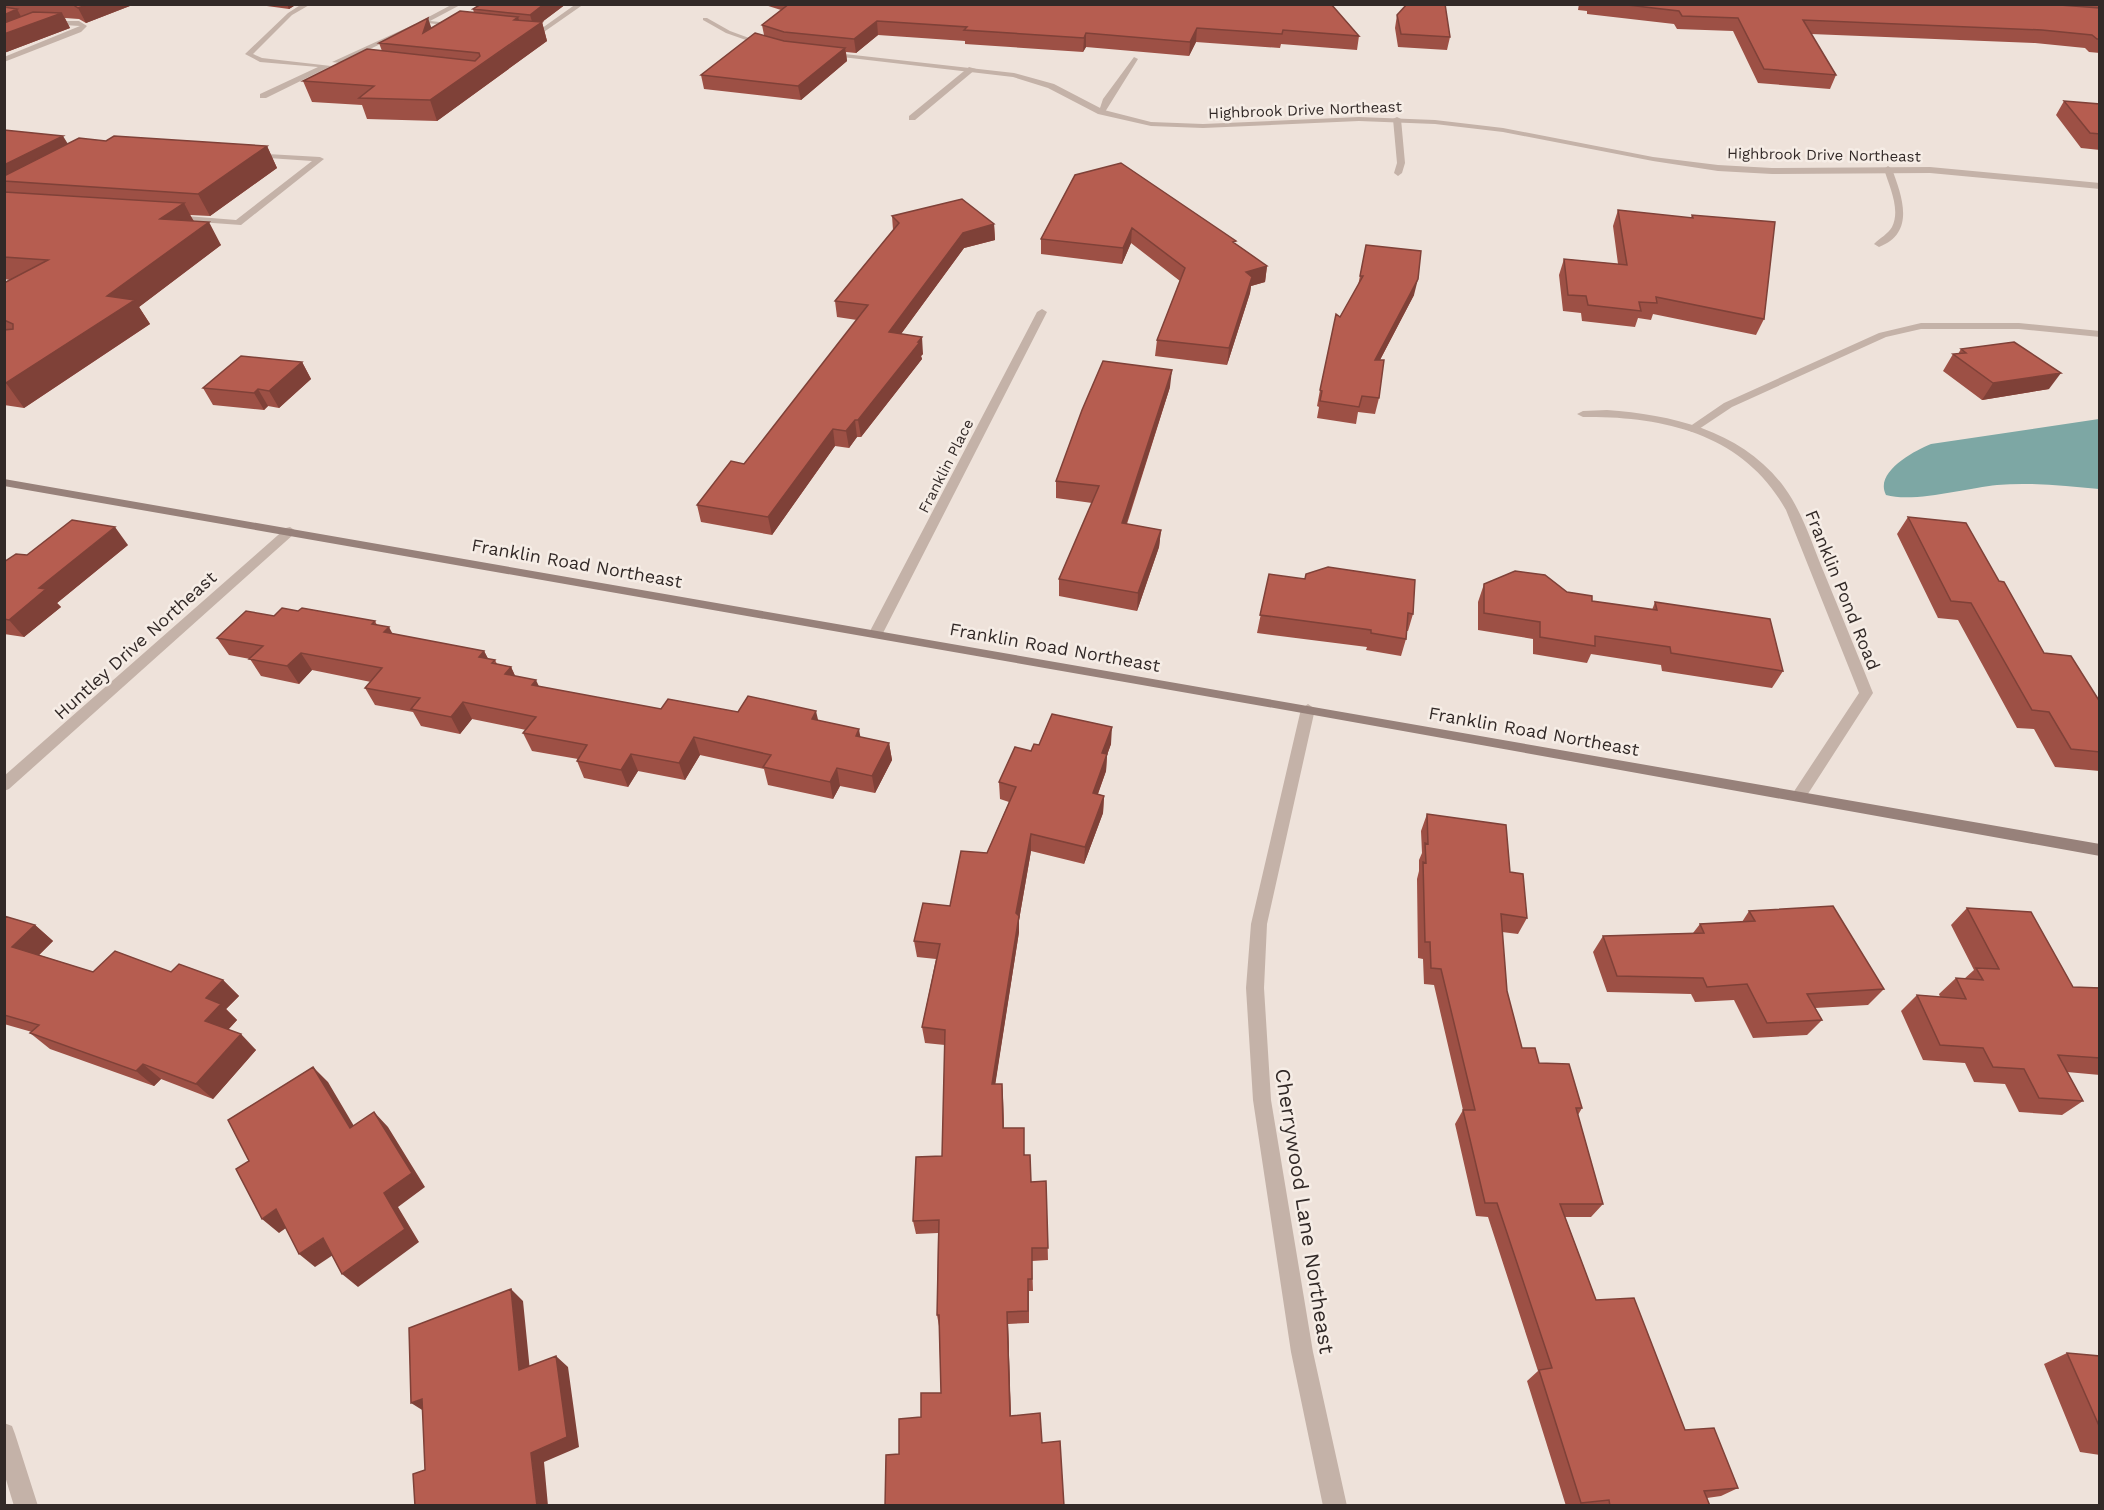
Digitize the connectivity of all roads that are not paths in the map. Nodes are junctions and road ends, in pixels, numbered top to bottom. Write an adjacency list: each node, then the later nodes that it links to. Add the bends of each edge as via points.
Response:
1 (308, 4): 15 (street, via 290,14 249,54 260,60)
2 (459, 4): 6 (street)
3 (581, 4): 8 (street, via 539,33)
4 (705, 19): 9 (street, via 728,32)
5 (40, 22): 12 (street, via 84,26)
6 (422, 22): 7 (street); 13 (street)
7 (469, 27)
8 (516, 31)
9 (775, 47)
10 (821, 53): 16 (street, Highbrook Drive Northeast)
11 (1134, 59): 18 (street)
12 (4, 60)
13 (336, 62): 14 (street); 15 (street)
14 (370, 65)
15 (327, 66): 17 (street)
16 (972, 69): 18 (street, Highbrook Drive Northeast, via 1035,80); 19 (street)
17 (263, 96)
18 (1101, 112): 20 (street, Highbrook Drive Northeast, via 1176,126)
19 (912, 118)
20 (1397, 119): 22 (street, Highbrook Drive Northeast, via 1503,130 1718,168); 23 (street, via 1401,164)
21 (249, 154): 25 (street, via 320,159 238,223)
22 (1888, 169): 24 (street, Highbrook Drive Northeast); 26 (street, via 1901,220 1892,236)
23 (1398, 173)
24 (2100, 186)
25 (168, 218)
26 (1879, 244)
27 (1042, 312): 33 (street, Franklin Place)
28 (2100, 334): 30 (street, via 2019,326 1921,326 1902,330 1728,405)
29 (1583, 414): 30 (street, Franklin Pond Road, via 1633,414)
30 (1692, 429): 36 (street, Franklin Pond Road, via 1741,452 1770,477 1796,518 1866,693)
31 (4, 482): 32 (street, Franklin Road Northeast)
32 (290, 531): 33 (street, Franklin Road Northeast); 35 (street, Huntley Drive Northeast)
33 (876, 633): 34 (street, Franklin Road Northeast)
34 (1308, 709): 36 (street, Franklin Road Northeast); 40 (street, Cherrywood Lane Northeast, via 1259,924 1255,988 1262,1100 1302,1352)
35 (4, 785)
36 (1799, 796): 37 (street, Franklin Road Northeast)
37 (2100, 850)
38 (4, 1434): 39 (street)
39 (26, 1506)
40 (1335, 1506)

